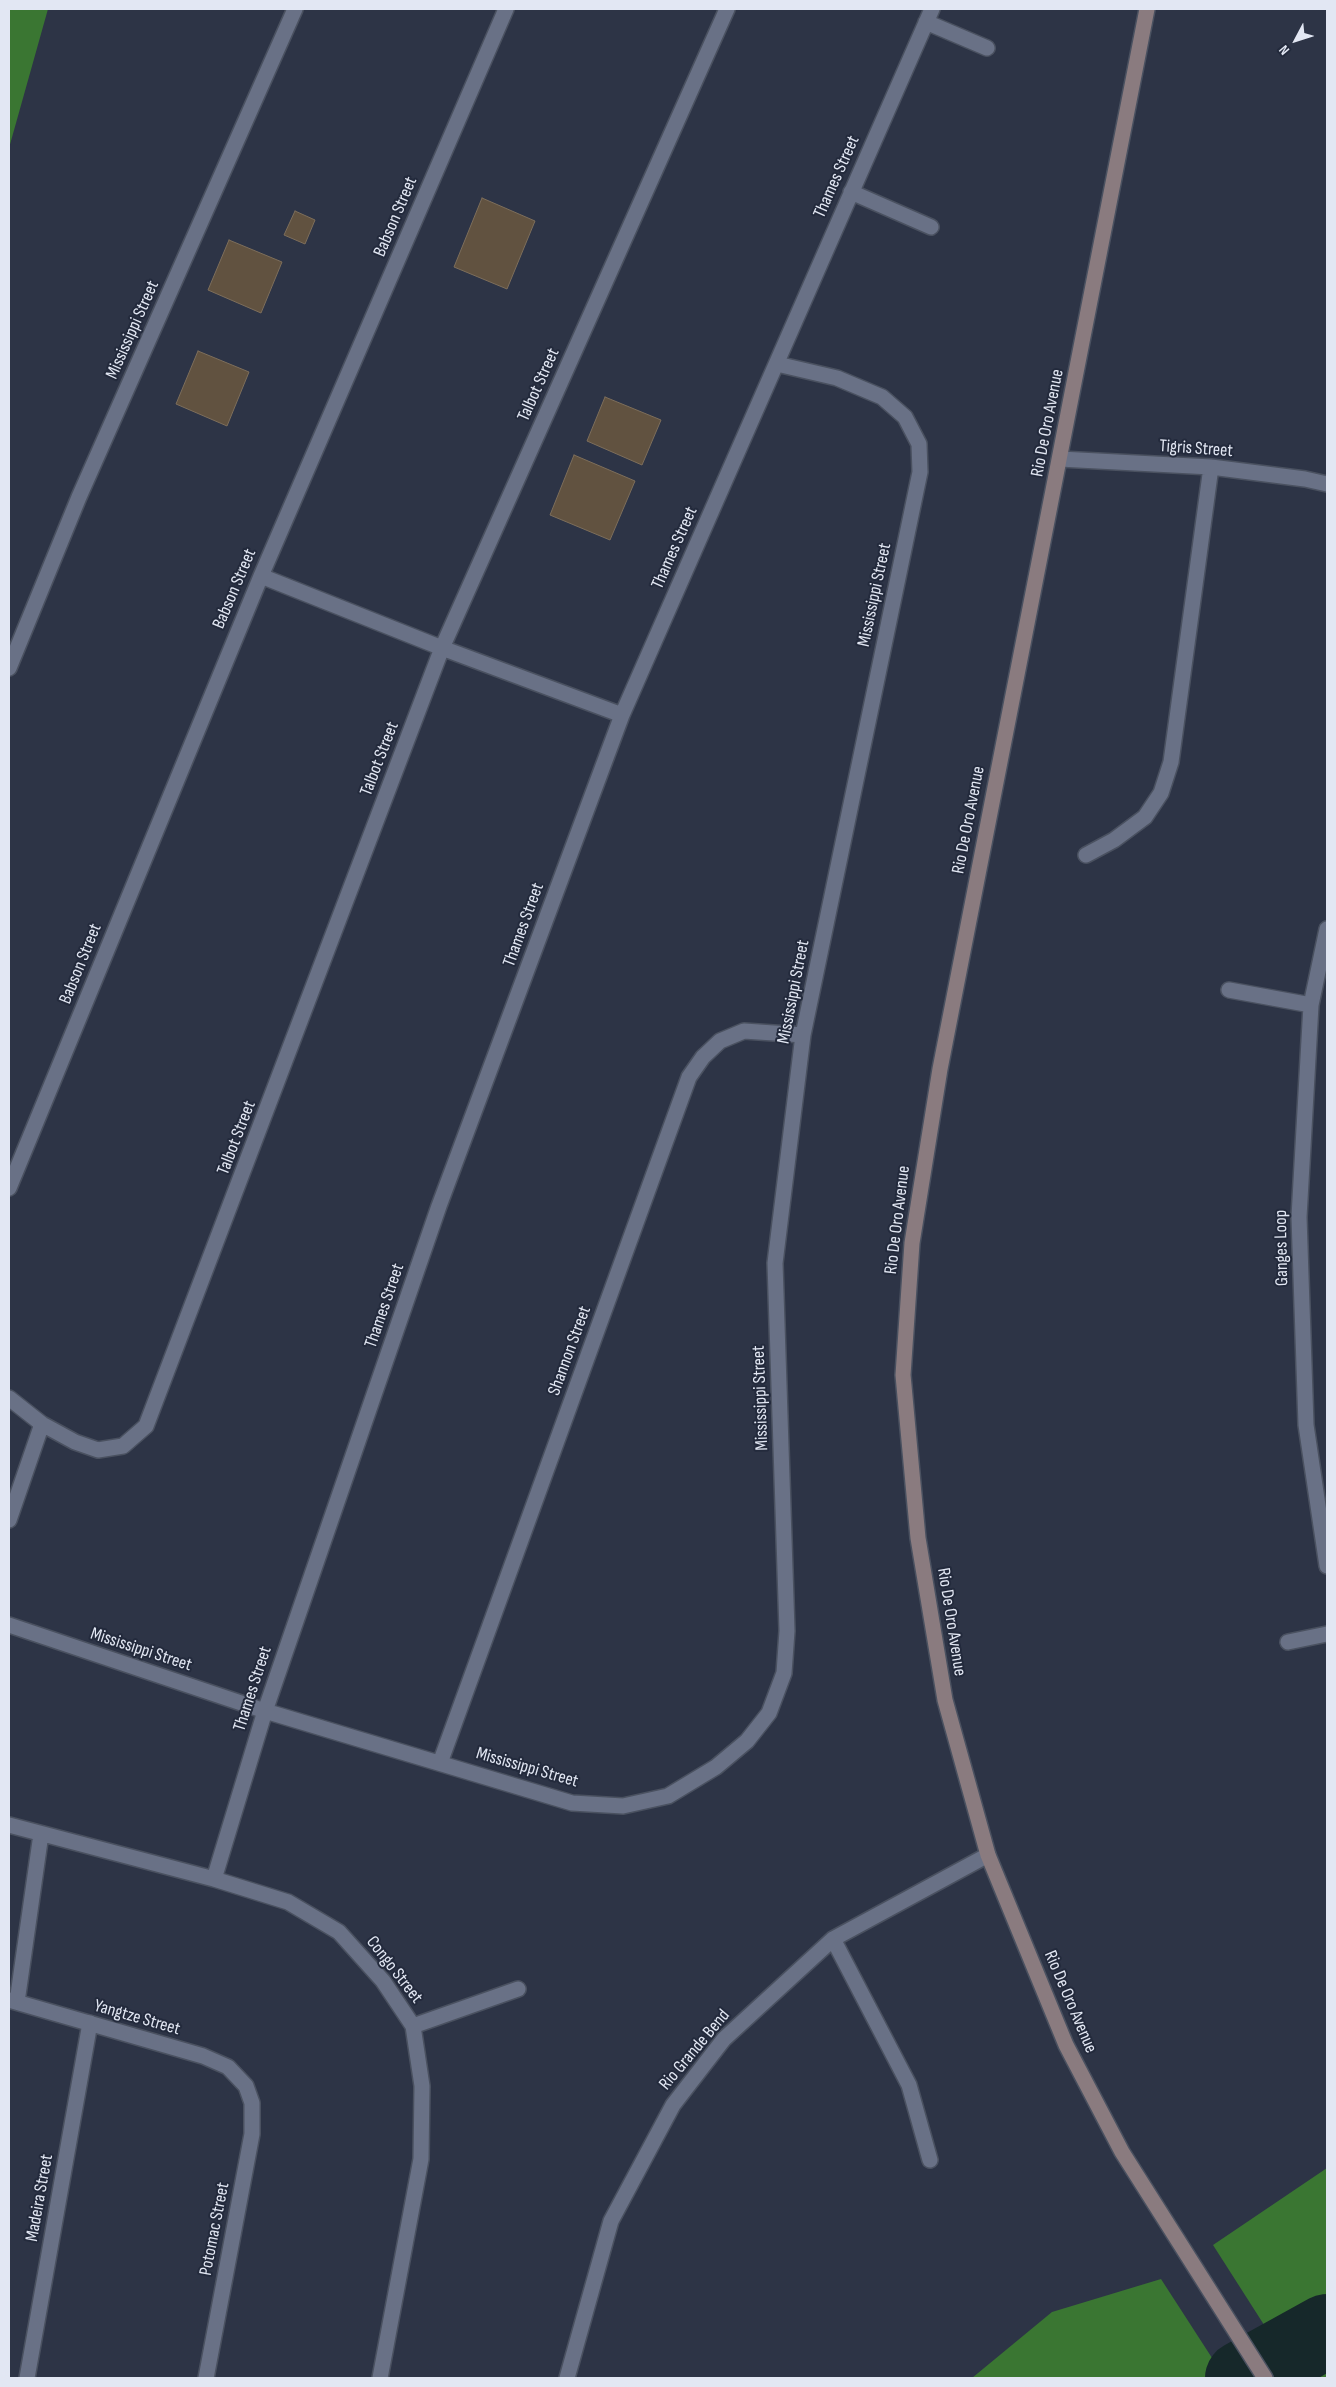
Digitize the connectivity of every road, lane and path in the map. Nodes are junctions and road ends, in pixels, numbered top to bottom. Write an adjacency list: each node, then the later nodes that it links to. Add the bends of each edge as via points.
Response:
1 (295, 9): 15 (street, Mississippi Street, via 80,497)
2 (506, 9): 13 (street, Babson Street)
3 (727, 9): 14 (street, Talbot Street)
4 (1147, 9): 10 (street, Rio De Oro Avenue)
5 (929, 15): 6 (street); 7 (street, Thames Street)
6 (987, 48)
7 (851, 192): 8 (street); 9 (street, Thames Street)
8 (931, 227)
9 (777, 364): 16 (street, Thames Street); 21 (street, Mississippi Street, via 837,378 882,397 905,417 919,444 920,472)
10 (1060, 459): 11 (street, Tigris Street); 34 (street, Rio De Oro Avenue, via 940,1069 912,1243 903,1375 918,1538 945,1700)
11 (1211, 467): 12 (street, Tigris Street); 17 (street, via 1172,762 1161,793 1145,817 1114,840)
12 (1327, 484)
13 (261, 576): 14 (street); 22 (street, Babson Street)
14 (442, 648): 16 (street); 24 (street, Talbot Street, via 146,1426 123,1446 98,1450)
15 (9, 668)
16 (622, 715): 30 (street, Thames Street, via 439,1206)
17 (1086, 855)
18 (1327, 929): 20 (street, Ganges Loop)
19 (1229, 990): 20 (street)
20 (1311, 1005): 26 (street, Ganges Loop, via 1300,1227 1306,1425)
21 (803, 1035): 31 (street, Shannon Street, via 744,1031 720,1042 703,1057 689,1077); 31 (street, Mississippi Street, via 775,1264 787,1631 784,1673 769,1713 747,1741 716,1767 668,1796 623,1806 572,1803)
22 (9, 1188)
23 (9, 1398): 24 (street)
24 (42, 1424): 25 (street)
25 (9, 1520)
26 (1327, 1566)
27 (9, 1625): 30 (street, Mississippi Street)
28 (1327, 1634): 29 (street)
29 (1288, 1642)
30 (265, 1711): 31 (street, Mississippi Street); 35 (street, Thames Street)
31 (440, 1763)
32 (9, 1825): 33 (street, Congo Street)
33 (41, 1834): 35 (street, Congo Street); 38 (street)
34 (988, 1855): 36 (street, Rio Grande Bend); 47 (street, Rio De Oro Avenue, via 1066,2045 1122,2152)
35 (214, 1879): 40 (street, Congo Street, via 288,1902 339,1932 383,1981)
36 (833, 1939): 42 (street, via 909,2085); 46 (street, Rio Grande Bend, via 724,2039 673,2105 611,2221)
37 (518, 1989): 40 (street)
38 (13, 2001): 39 (street, Yangtze Street)
39 (90, 2024): 41 (street, Yangtze Street, via 203,2056 228,2067); 43 (street, Madeira Street)
40 (412, 2026): 45 (street, Congo Street, via 422,2086 421,2159)
41 (246, 2086): 44 (street, Potomac Street, via 252,2103 252,2134)
42 (930, 2160)
43 (27, 2378)
44 (206, 2378)
45 (380, 2378)
46 (566, 2378)
47 (1265, 2378)

